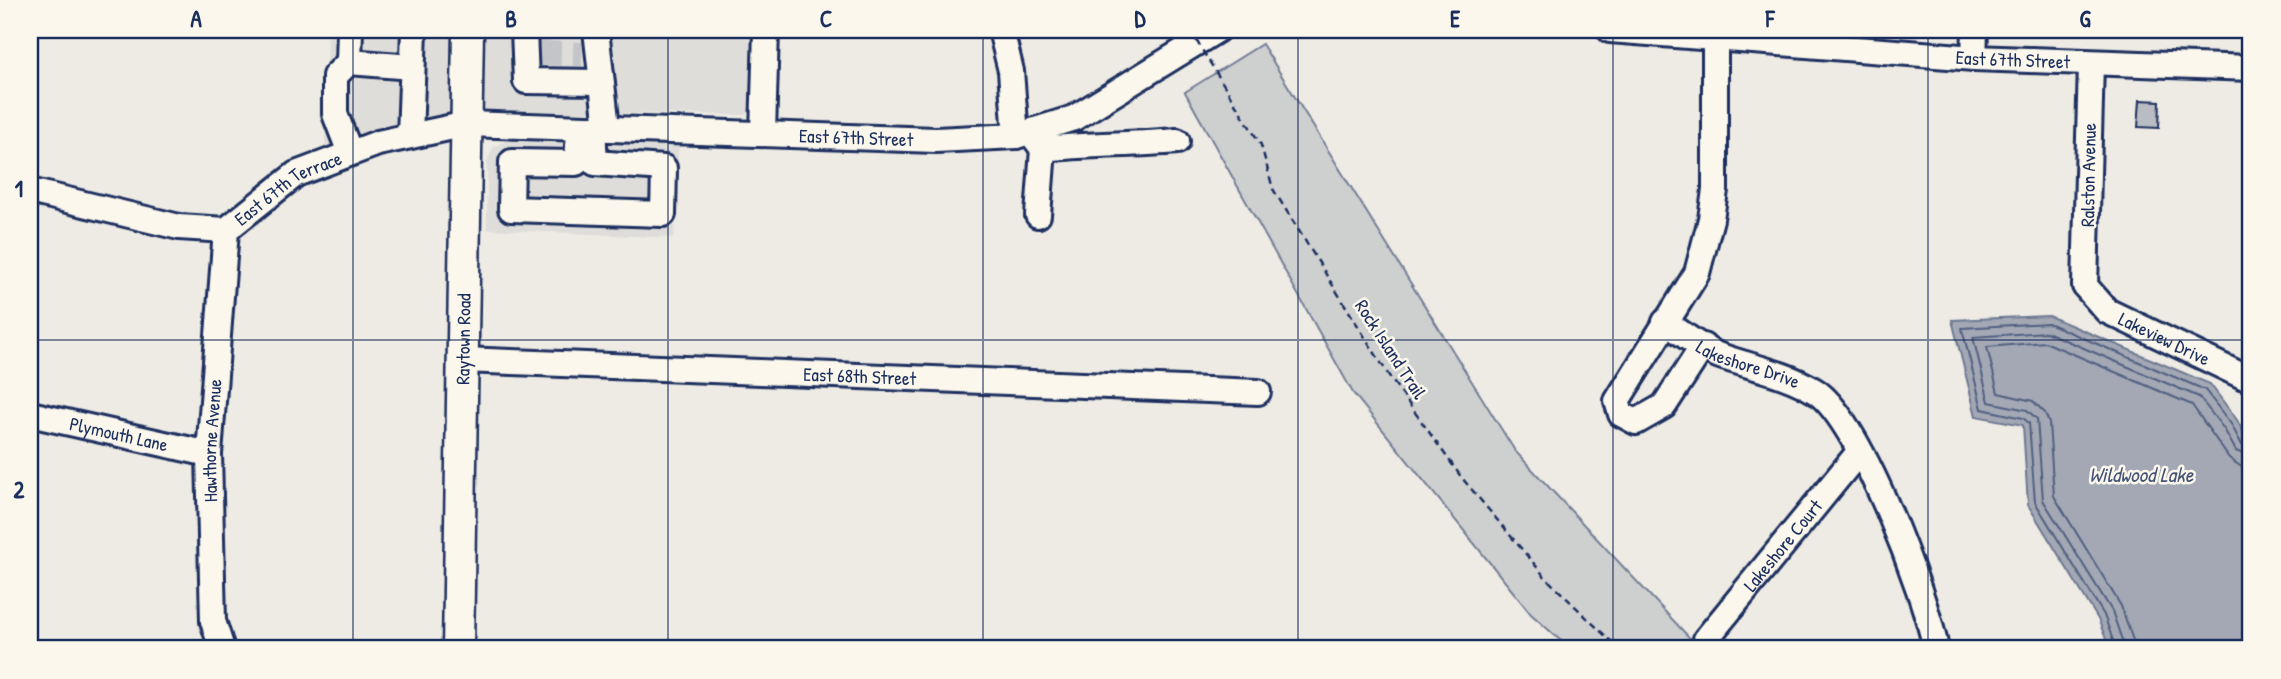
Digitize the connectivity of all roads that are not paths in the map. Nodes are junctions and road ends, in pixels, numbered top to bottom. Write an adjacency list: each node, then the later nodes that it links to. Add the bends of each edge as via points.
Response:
1 (350, 30): 14 (street)
2 (414, 30): 16 (street)
3 (468, 30): 19 (main road, Raytown Road)
4 (596, 30): 18 (street, via 590,55)
5 (766, 30): 21 (street)
6 (1001, 30): 23 (street)
7 (1217, 30): 23 (street, East 67th Street, via 1074,118)
8 (1610, 30): 10 (street, East 67th Street)
9 (1975, 30): 13 (street)
10 (1671, 32): 11 (street, East 67th Street)
11 (1715, 38): 13 (street, East 67th Street); 30 (street, Lakeshore Drive, via 1711,219 1697,272)
12 (529, 45): 18 (street, via 526,81)
13 (1974, 58): 15 (street, East 67th Street)
14 (349, 62): 16 (street); 25 (street, via 335,76 335,114)
15 (2091, 63): 17 (street, East 67th Street); 29 (street, Ralston Avenue)
16 (412, 67): 22 (street)
17 (2251, 68)
18 (601, 82): 20 (street)
19 (467, 124): 20 (street, East 67th Street); 22 (street, East 67th Terrace); 32 (main road, Raytown Road)
20 (594, 128): 20 (street, via 576,163 512,162 511,209 663,214 664,168 595,163); 21 (street, East 67th Street)
21 (763, 133): 23 (street, East 67th Street, via 936,141)
22 (410, 136): 25 (street, East 67th Terrace)
23 (1030, 139): 24 (street, via 1123,146); 27 (street)
24 (1177, 141)
25 (350, 153): 28 (street, East 67th Terrace, via 296,174)
26 (30, 191): 28 (street, East 67th Terrace, via 178,227)
27 (1038, 215)
28 (226, 230): 37 (street, Hawthorne Avenue)
29 (2085, 286): 33 (street, Lakeview Drive, via 2107,311)
30 (1665, 322): 31 (street); 31 (street, Lakeshore Drive, via 1617,401 1625,418 1642,421 1664,406)
31 (1703, 346): 36 (street, Lakeshore Drive, via 1817,392 1837,409)
32 (463, 360): 34 (street, East 68th Street); 40 (main road, Raytown Road)
33 (2251, 380)
34 (1258, 392)
35 (30, 414): 37 (street, Plymouth Lane)
36 (1859, 452): 38 (street, Lakeshore Court); 41 (street, Lakeshore Drive, via 1904,544)
37 (209, 454): 39 (street, Hawthorne Avenue, via 213,621)
38 (1706, 639)
39 (222, 649)
40 (458, 649)
41 (1936, 649)

